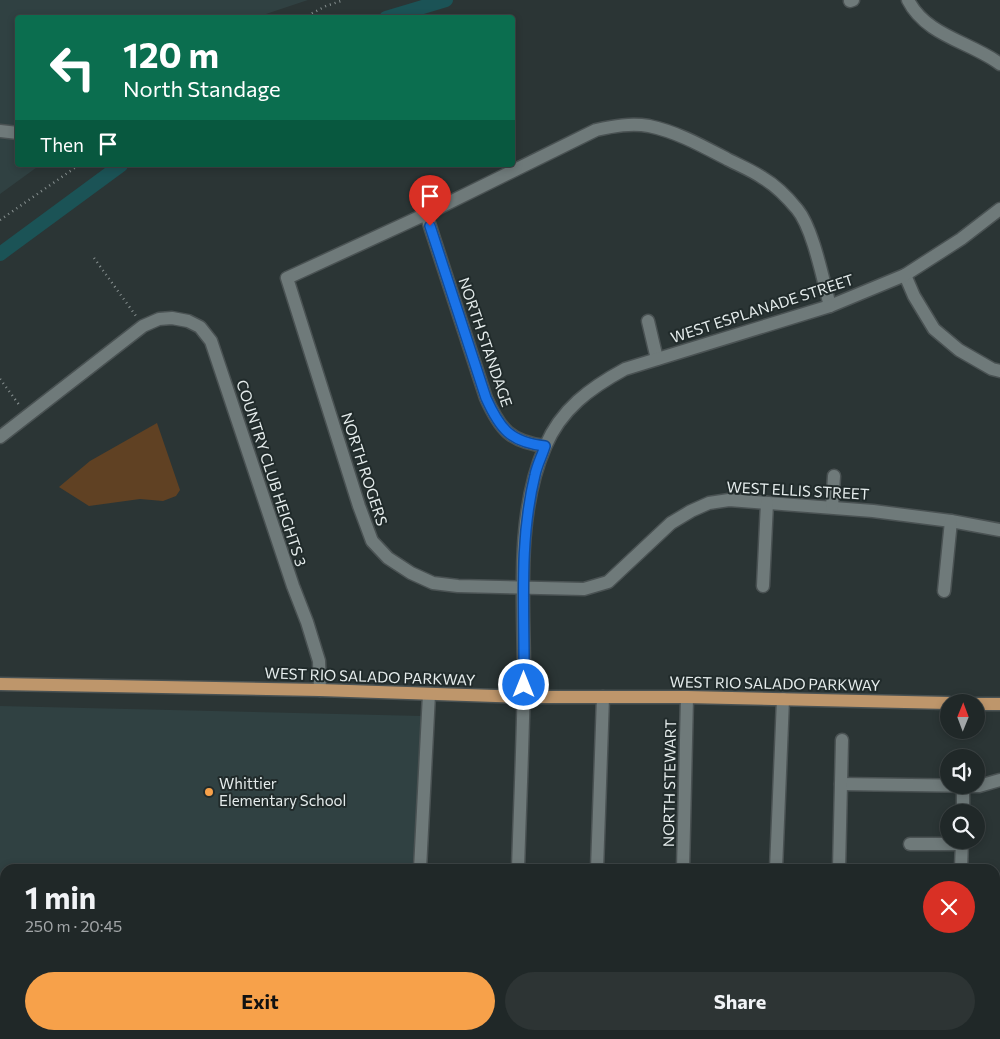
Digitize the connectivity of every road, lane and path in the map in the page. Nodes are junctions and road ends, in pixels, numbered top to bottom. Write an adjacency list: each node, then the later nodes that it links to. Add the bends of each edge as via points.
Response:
1 (344, 0): 3 (path)
2 (908, 0): 4 (street, via 925,21 944,35)
3 (309, 15)
4 (1000, 64)
5 (0, 131): 6 (street)
6 (15, 133)
7 (76, 167): 10 (path)
8 (1000, 209): 12 (street, WEST ESPLANADE STREET)
9 (426, 214): 13 (street, via 596,130 623,124 648,126 698,144 764,178 779,191 798,210 808,232); 21 (street, NORTH STANDAGE, via 495,418 509,434 526,444); 28 (street, NORTH ROGERS, via 287,278 372,541 388,558 433,583)
10 (0, 220)
11 (94, 258): 15 (path)
12 (905, 276): 13 (street, WEST ESPLANADE STREET); 17 (street, via 934,329 959,350 992,370)
13 (830, 306): 16 (street, WEST ESPLANADE STREET)
14 (648, 321): 16 (street)
15 (142, 326): 19 (street, COUNTRY CLUB HEIGHTS 3); 31 (street, COUNTRY CLUB HEIGHTS 3, via 159,319 188,321 200,327 211,340 306,622 318,661)
16 (657, 359): 21 (street, WEST ESPLANADE STREET, via 625,369 581,397)
17 (1000, 371)
18 (0, 379): 19 (path)
19 (27, 416): 20 (street, COUNTRY CLUB HEIGHTS 3)
20 (0, 437)
21 (545, 446): 28 (street, via 530,500)
22 (834, 476): 24 (street)
23 (767, 503): 24 (street, WEST ELLIS STREET); 27 (street); 28 (street, WEST ELLIS STREET, via 729,500 709,503 692,511 671,523 608,582 584,589)
24 (832, 507): 25 (street, WEST ELLIS STREET)
25 (951, 521): 26 (street, WEST ELLIS STREET); 29 (street)
26 (1000, 530)
27 (763, 586)
28 (522, 589): 33 (street)
29 (944, 590)
30 (0, 684): 31 (main road, WEST RIO SALADO PARKWAY)
31 (320, 690): 32 (main road, WEST RIO SALADO PARKWAY)
32 (429, 694): 33 (main road, WEST RIO SALADO PARKWAY); 48 (street)
33 (524, 697): 34 (main road, WEST RIO SALADO PARKWAY); 49 (street)
34 (603, 697): 35 (main road, WEST RIO SALADO PARKWAY); 50 (street)
35 (688, 697): 36 (main road, WEST RIO SALADO PARKWAY); 51 (street, NORTH STEWART)
36 (783, 700): 37 (main road, WEST RIO SALADO PARKWAY); 52 (street)
37 (940, 703)
38 (985, 704): 39 (main road)
39 (1000, 704)
40 (842, 740): 42 (street)
41 (1000, 780): 43 (street)
42 (841, 784): 44 (street); 53 (street)
43 (985, 784)
44 (940, 786)
45 (940, 843): 46 (street)
46 (910, 844)
47 (962, 849): 54 (street)
48 (420, 864)
49 (518, 864)
50 (597, 864)
51 (683, 864)
52 (776, 864)
53 (839, 864)
54 (961, 864)

